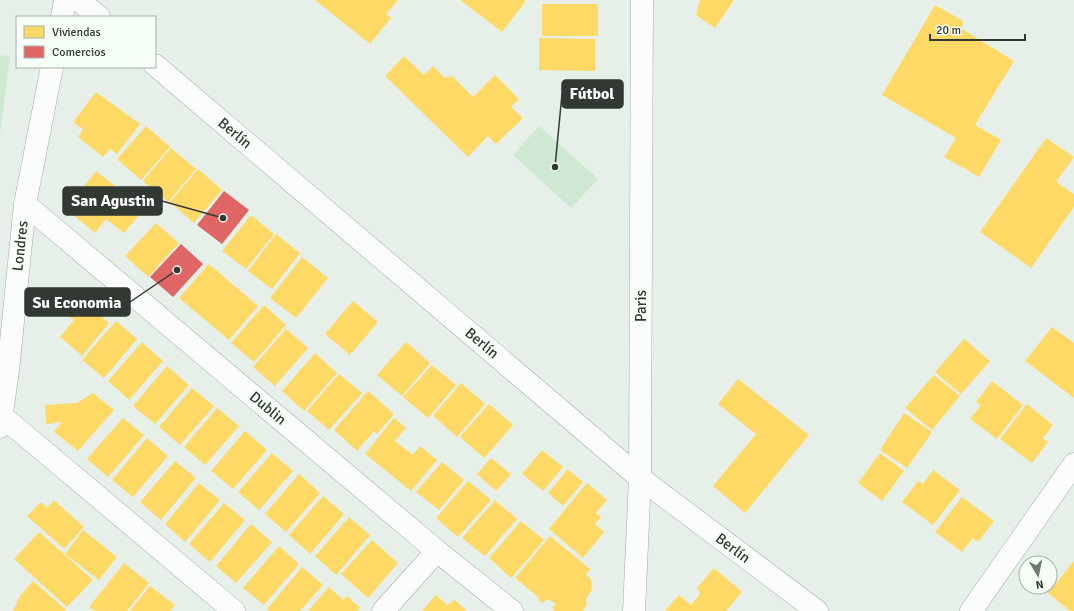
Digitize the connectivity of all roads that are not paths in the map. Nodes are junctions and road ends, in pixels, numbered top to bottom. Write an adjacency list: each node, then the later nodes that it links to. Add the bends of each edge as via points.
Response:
1 (65, 0): 4 (street)
2 (79, 0): 5 (street)
3 (642, 0): 12 (street, Paris)
4 (62, 16)
5 (98, 16)
6 (156, 66): 12 (street, Berlín)
7 (52, 68): 8 (street, Londres)
8 (25, 204): 9 (street, Londres); 13 (street, Dublin)
9 (4, 368): 10 (street, Londres)
10 (1, 422): 14 (street)
11 (1074, 464): 19 (street)
12 (640, 478): 17 (street, Paris); 18 (street, Berlín)
13 (437, 551): 15 (street); 16 (street, Dublin)
14 (234, 611)
15 (383, 611)
16 (512, 611)
17 (634, 611)
18 (817, 611)
19 (971, 611)

